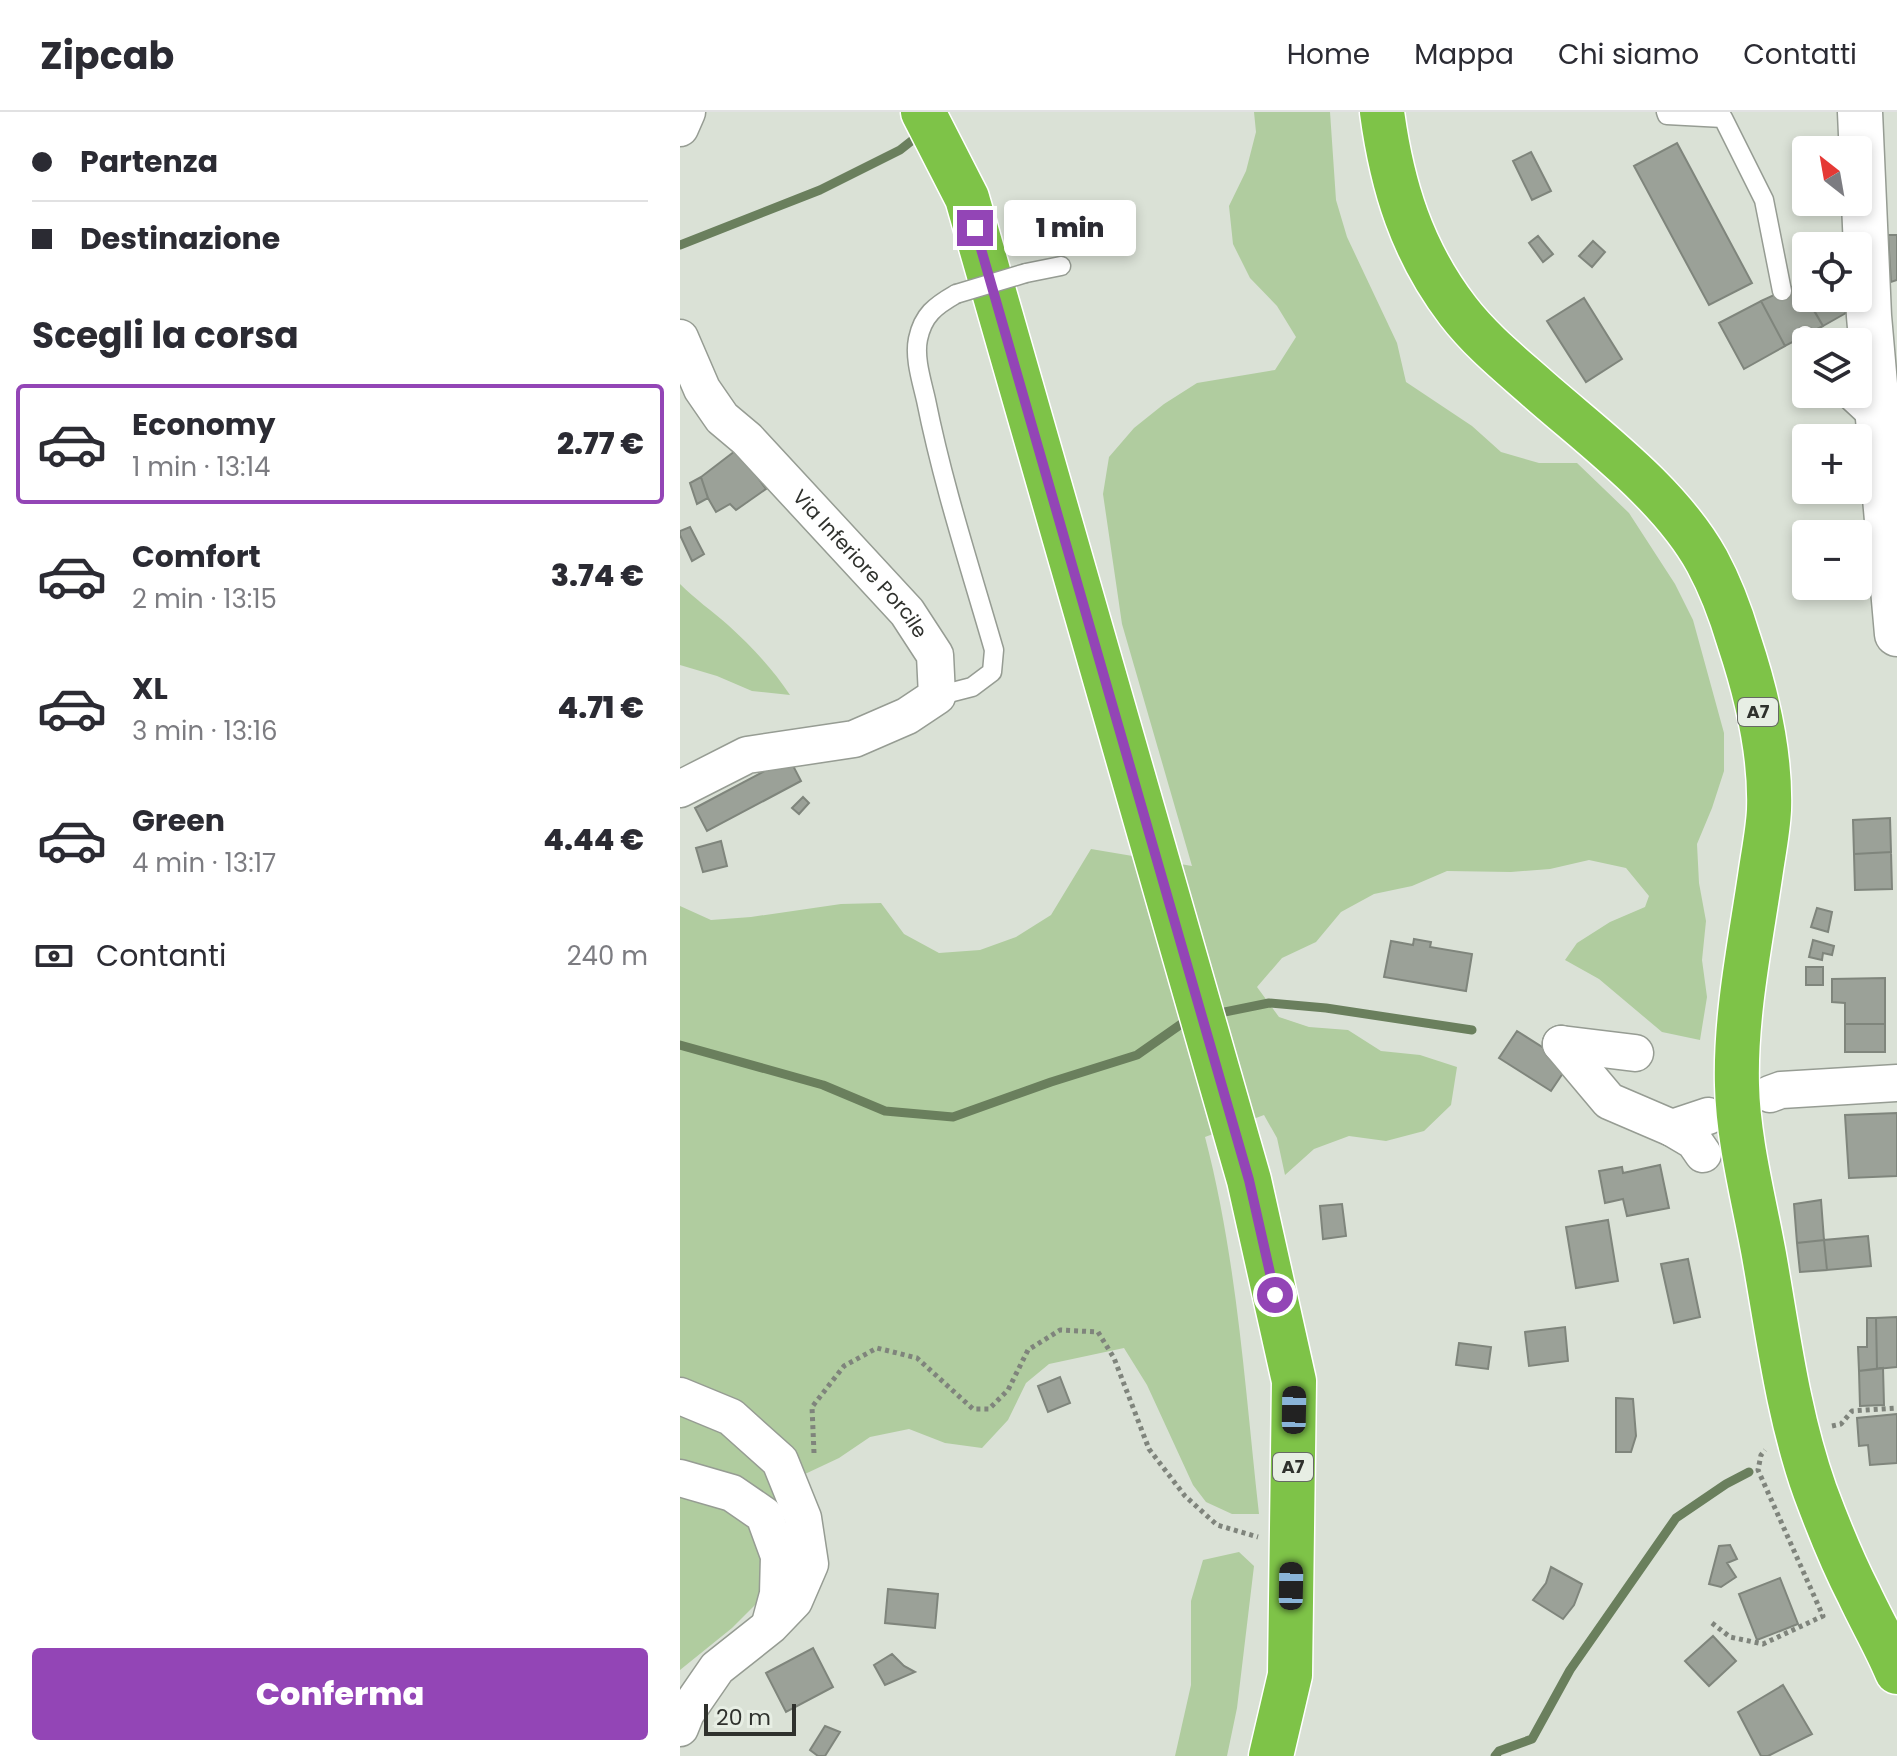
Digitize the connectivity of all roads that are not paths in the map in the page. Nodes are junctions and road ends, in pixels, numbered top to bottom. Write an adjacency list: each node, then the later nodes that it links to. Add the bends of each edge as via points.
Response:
1 (687, 112): 7 (street)
2 (923, 112): 27 (highway, A7, via 967,198 1249,1180 1294,1381 1290,1675)
3 (1382, 112): 25 (highway, A7, via 1388,156 1409,225 1457,310 1495,351 1669,508 1708,563 1739,641 1765,743 1769,811 1740,1019 1737,1090 1744,1145 1798,1435 1829,1528)
4 (1666, 112): 6 (lane)
5 (1860, 112): 12 (main road)
6 (1725, 115): 9 (lane, via 1764,200)
7 (680, 128)
8 (1061, 266): 14 (lane, bridge, via 956,294 923,322 917,343 933,436 994,650 992,672 972,687)
9 (1782, 291)
10 (680, 338): 14 (street, Via Inferiore Porcile, via 702,389 722,418 907,612 935,655)
11 (1857, 408): 12 (lane)
12 (1879, 429): 13 (main road)
13 (1897, 634)
14 (937, 696): 15 (street, via 854,739 747,755)
15 (680, 789)
16 (1635, 1053): 20 (street, via 1561,1044 1609,1101)
17 (1897, 1083): 18 (street)
18 (1770, 1094)
19 (1708, 1116): 20 (street)
20 (1672, 1128): 21 (street, via 1694,1141)
21 (1703, 1154)
22 (680, 1396): 24 (street, via 731,1417 780,1461 803,1518 810,1564 794,1601)
23 (680, 1478): 24 (street, via 732,1493 764,1515 779,1556)
24 (770, 1626): 26 (street, via 717,1668)
25 (1897, 1672)
26 (680, 1728)
27 (1271, 1756)

